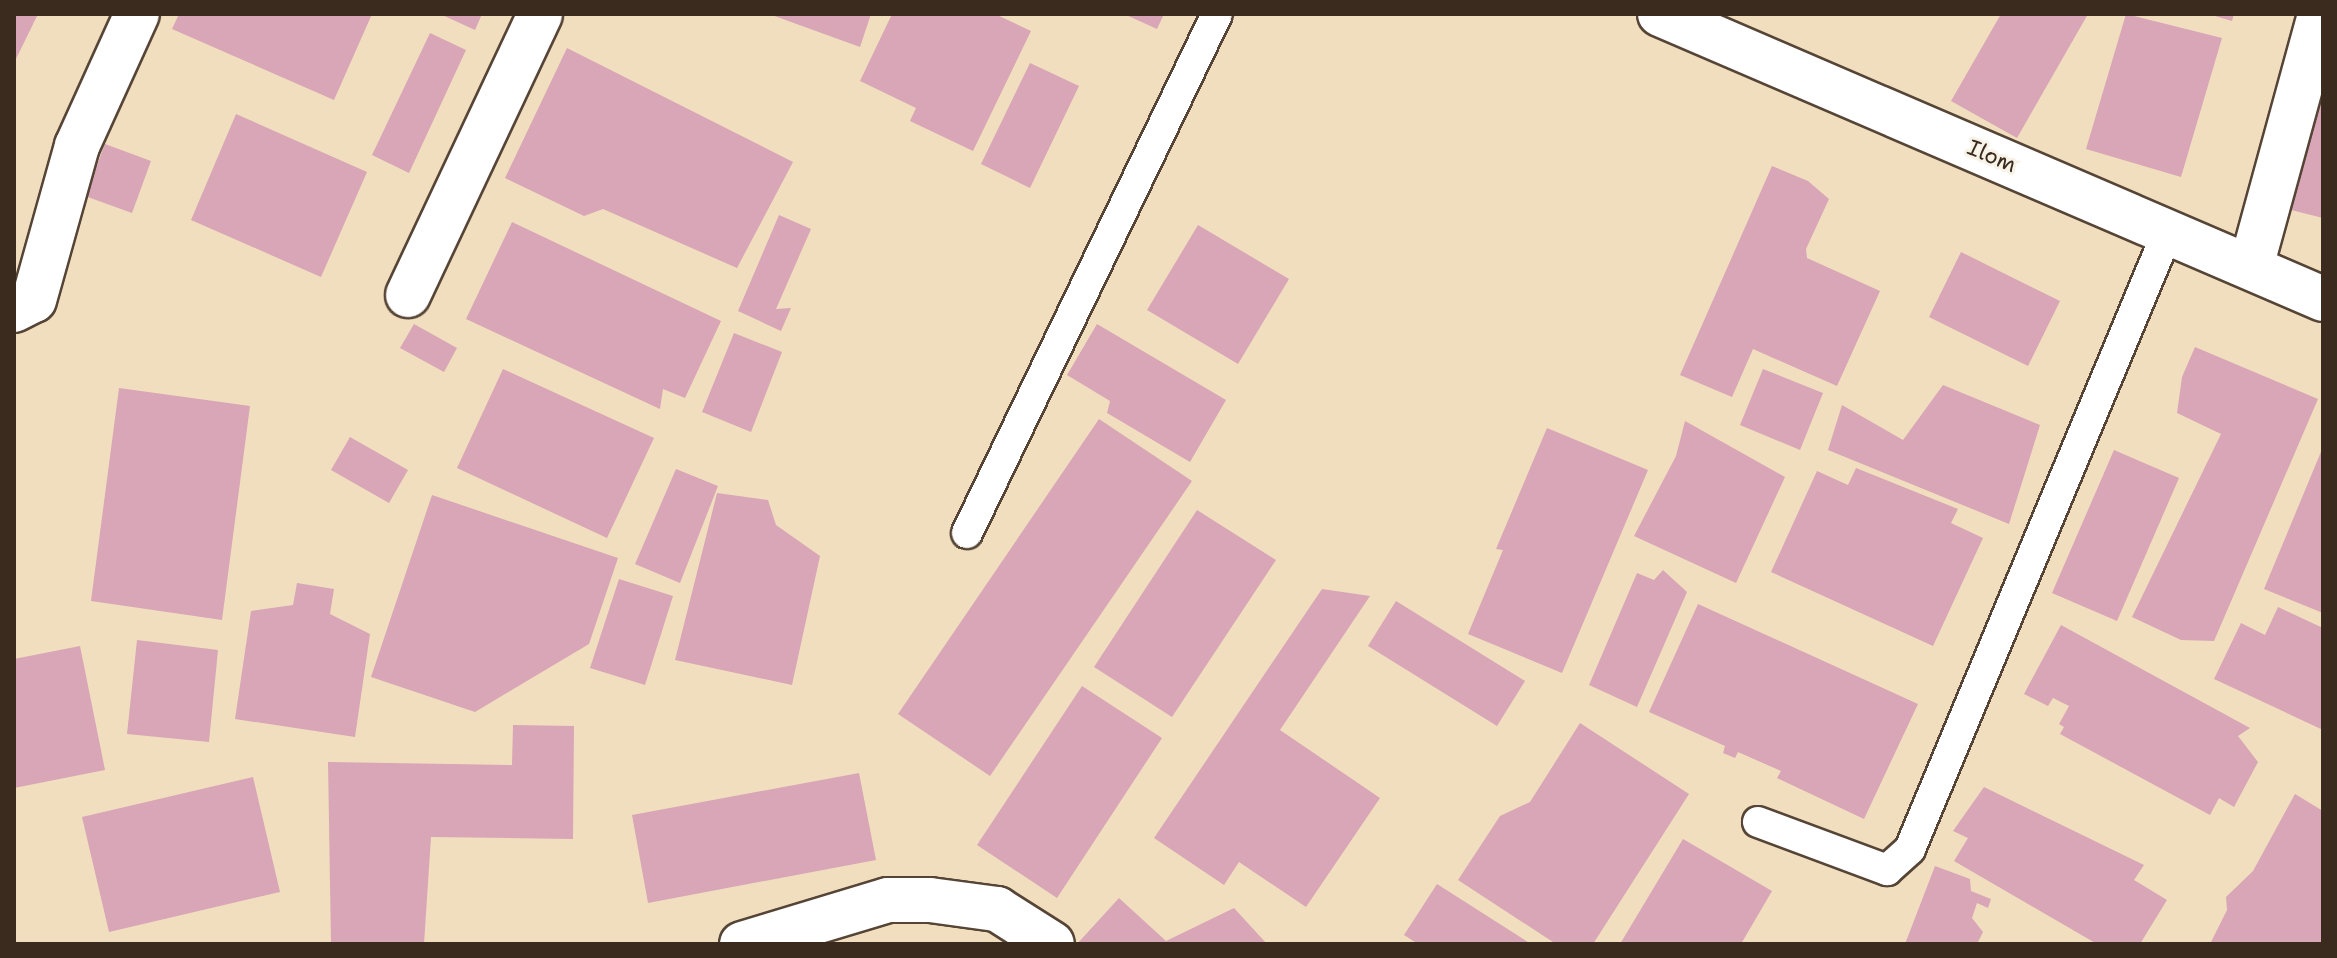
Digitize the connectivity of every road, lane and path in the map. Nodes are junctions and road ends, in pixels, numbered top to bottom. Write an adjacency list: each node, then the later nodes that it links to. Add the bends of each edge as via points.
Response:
1 (137, 14): 10 (street, via 77,146 34,300)
2 (540, 14): 8 (street)
3 (1217, 14): 11 (lane)
4 (2320, 14): 7 (street)
5 (1684, 19): 6 (street, Ilom)
6 (2168, 231): 7 (street, Ilom); 12 (lane, via 1910,849 1887,870)
7 (2251, 267): 9 (street, Ilom)
8 (408, 295)
9 (2323, 299)
10 (14, 310)
11 (967, 533)
12 (1758, 822)
13 (1049, 941): 14 (street, via 997,909 888,900)
14 (742, 944)

